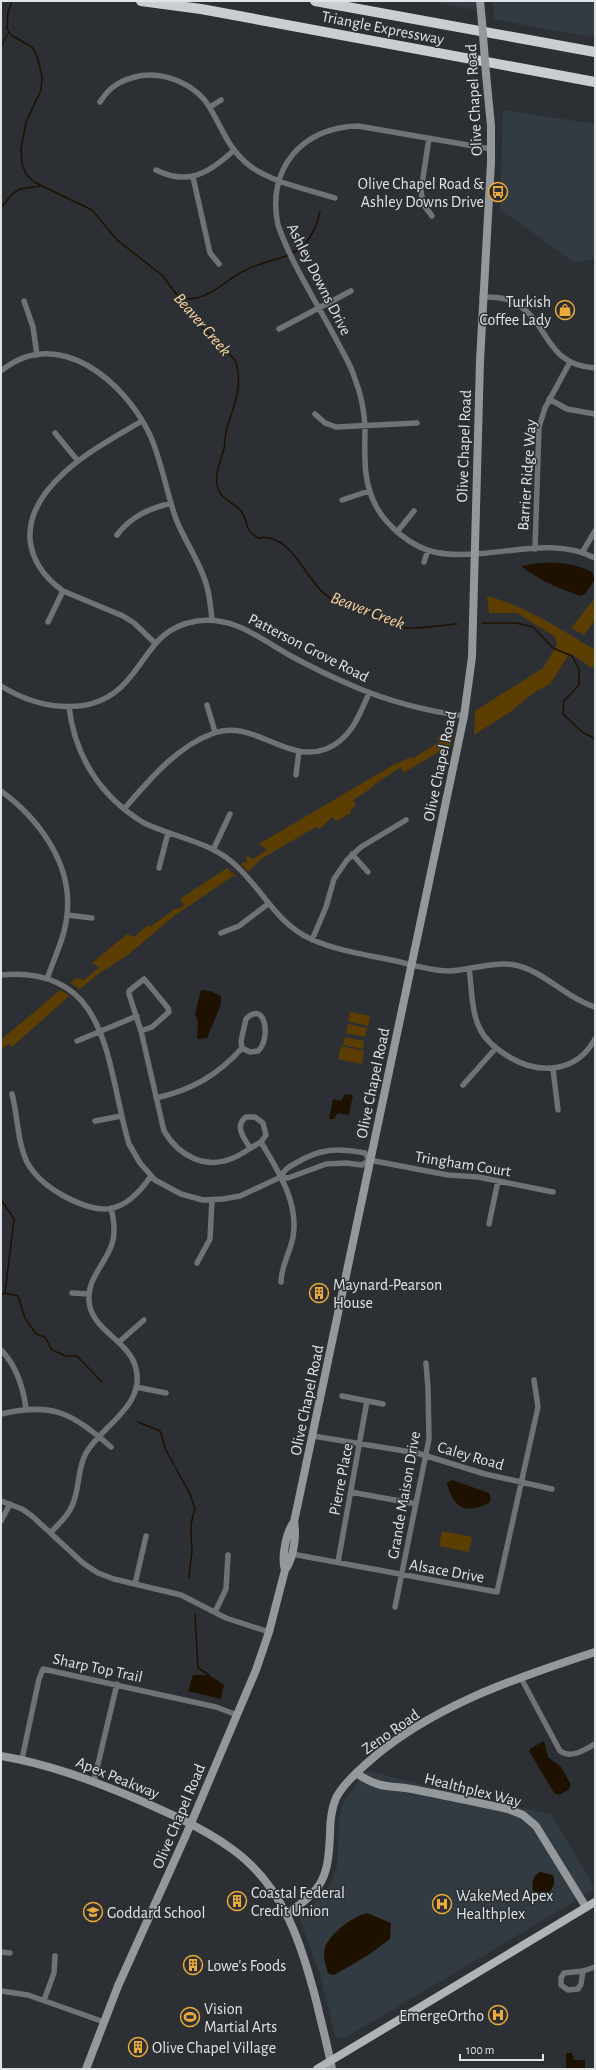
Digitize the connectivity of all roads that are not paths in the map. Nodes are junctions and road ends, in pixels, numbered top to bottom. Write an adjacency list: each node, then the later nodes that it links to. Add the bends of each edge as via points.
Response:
1 (141, 1): 5 (highway, Triangle Expressway, via 208,10)
2 (315, 1): 4 (highway, Triangle Expressway)
3 (480, 1): 10 (main road, Olive Chapel Road, bridge)
4 (595, 52)
5 (595, 82)
6 (222, 100): 8 (street)
7 (100, 102): 8 (street, via 107,90 118,83 149,75 180,82 193,90)
8 (210, 107): 11 (street)
9 (429, 138): 10 (street, Ashley Downs Drive); 14 (street, Ashley Downs Drive, via 358,126 338,127 304,143 292,155); 16 (street, via 421,191 423,204)
10 (491, 149): 19 (main road, Olive Chapel Road)
11 (233, 151): 13 (street, via 212,168); 14 (street, via 255,169)
12 (156, 170): 13 (street, via 175,177)
13 (193, 177): 17 (street, via 210,253)
14 (278, 180): 15 (street); 21 (street, Ashley Downs Drive, via 275,202 278,225)
15 (335, 198)
16 (432, 216)
17 (219, 264)
18 (351, 291): 21 (street)
19 (482, 296): 24 (street, via 506,299 523,308 555,350); 45 (main road, Olive Chapel Road)
20 (24, 301): 23 (street, via 33,327)
21 (319, 307): 22 (street); 32 (street, Ashley Downs Drive, via 355,377)
22 (279, 329)
23 (38, 355): 26 (street, via 18,360); 30 (street, via 70,357 95,369 121,392)
24 (570, 362): 25 (street, via 578,366); 27 (street, Barrier Ridge Way)
25 (595, 368)
26 (1, 371)
27 (549, 399): 29 (street, via 567,409); 42 (street, Barrier Ridge Way, via 539,426)
28 (315, 414): 32 (street, via 332,426)
29 (595, 414)
30 (142, 421): 34 (street); 37 (street, via 156,451)
31 (416, 423): 32 (street)
32 (365, 425): 35 (street, Ashley Downs Drive, via 364,460)
33 (55, 433): 34 (street)
34 (78, 461): 48 (street, via 41,499 31,529 32,551 39,566 47,578)
35 (368, 491): 36 (street); 40 (street, Ashley Downs Drive, via 378,510)
36 (342, 500)
37 (171, 503): 41 (street, via 137,516); 49 (street, via 204,578)
38 (414, 511): 40 (street)
39 (595, 531): 44 (street)
40 (397, 532): 43 (street, Ashley Downs Drive)
41 (118, 534)
42 (535, 549): 44 (street, Ashley Downs Drive, via 564,548); 45 (street, Ashley Downs Drive)
43 (428, 550): 45 (street, Ashley Downs Drive); 47 (street)
44 (583, 552): 46 (street, Ashley Downs Drive)
45 (474, 553): 56 (main road, Olive Chapel Road, via 472,657)
46 (595, 558)
47 (424, 562)
48 (63, 591): 50 (street); 51 (street, via 123,616)
49 (212, 620): 51 (street, Patterson Grove Road, via 182,625); 53 (street, Patterson Grove Road, via 245,628 292,657)
50 (48, 622)
51 (154, 643): 55 (street, Patterson Grove Road, via 128,681 116,692 97,702)
52 (1, 686): 55 (street, Patterson Grove Road, via 33,702 50,706)
53 (369, 693): 56 (street, Patterson Grove Road, via 424,709); 58 (street, via 358,718 345,737 323,750)
54 (207, 705): 57 (street)
55 (69, 706): 61 (street, via 75,736 86,763 107,794)
56 (464, 716): 74 (main road, Olive Chapel Road)
57 (215, 732): 58 (street, via 247,732); 61 (street, via 191,744 164,766)
58 (299, 751): 59 (street)
59 (296, 775)
60 (1, 791): 70 (street, via 14,800 32,819 53,849 65,880)
61 (124, 809): 64 (street, via 144,823)
62 (230, 814): 65 (street)
63 (406, 820): 66 (street)
64 (168, 833): 65 (street); 67 (street)
65 (214, 848): 69 (street, via 242,870)
66 (352, 854): 68 (street); 73 (street, via 334,879)
67 (159, 868)
68 (368, 872)
69 (268, 904): 72 (street, via 240,926); 73 (street, via 290,927)
70 (67, 915): 71 (street); 77 (street)
71 (92, 918)
72 (221, 933)
73 (312, 940): 74 (street, via 335,948)
74 (411, 964): 75 (street, via 444,970); 95 (main road, Olive Chapel Road)
75 (469, 969): 78 (street, via 501,964 521,967); 85 (street, via 478,1024 485,1037)
76 (1, 975): 77 (street, via 27,974)
77 (47, 979): 80 (street, via 80,998 93,1014)
78 (595, 1007)
79 (137, 1016): 80 (street); 81 (street); 81 (street, via 129,990 144,979 170,1012 152,1027)
80 (101, 1030): 83 (street); 91 (street)
81 (141, 1031): 89 (street)
82 (595, 1039): 86 (street, via 578,1060)
83 (77, 1041)
84 (242, 1048): 84 (street, via 250,1052 261,1048 266,1026 261,1016 253,1015 246,1019); 89 (street, via 206,1080 188,1089)
85 (496, 1048): 86 (street, via 522,1064 544,1070); 87 (street)
86 (553, 1069): 90 (street)
87 (463, 1085)
88 (12, 1094): 101 (street, via 25,1157 38,1178 53,1190 81,1205 97,1209)
89 (156, 1098): 94 (street, via 164,1131 185,1155 201,1161 216,1162 233,1158)
90 (558, 1110)
91 (121, 1116): 92 (street); 96 (street, via 135,1157)
92 (95, 1121)
93 (261, 1142): 94 (street); 94 (street, via 266,1135 265,1127 260,1119 249,1116 242,1121 240,1130); 97 (street)
94 (250, 1148)
95 (369, 1160): 97 (street, via 362,1165 326,1164 288,1178); 97 (street, via 365,1153 325,1150 311,1154 284,1170); 98 (street, Tringham Court); 119 (main road, Olive Chapel Road)
96 (151, 1176): 100 (street, via 180,1194); 101 (street, via 127,1202)
97 (280, 1177): 100 (street, via 247,1194); 104 (street, via 291,1201 294,1219 293,1238 281,1271)
98 (498, 1182): 99 (street, Tringham Court); 102 (street)
99 (553, 1192)
100 (212, 1200): 103 (street, via 210,1239)
101 (111, 1208): 106 (street, via 114,1229 112,1245 90,1286)
102 (489, 1224)
103 (197, 1263)
104 (281, 1282)
105 (72, 1292): 106 (street)
106 (89, 1294): 108 (street, via 89,1304 95,1318)
107 (144, 1320): 108 (street)
108 (119, 1342): 112 (street, via 134,1363)
109 (1, 1350): 117 (street, via 18,1376)
110 (426, 1363): 123 (street, Grande Maison Drive, via 429,1430)
111 (534, 1380): 124 (street, via 538,1406)
112 (136, 1387): 113 (street); 120 (street, via 129,1405)
113 (166, 1392)
114 (342, 1396): 115 (street)
115 (368, 1401): 116 (street); 121 (street, Pierre Place)
116 (383, 1404)
117 (26, 1408): 118 (street); 120 (street, via 45,1408 66,1414)
118 (1, 1414)
119 (313, 1436): 121 (street, Caley Road); 131 (main road, Olive Chapel Road)
120 (100, 1438): 122 (street); 132 (street, via 84,1459 72,1507)
121 (360, 1445): 123 (street, Caley Road); 126 (street, Pierre Place)
122 (110, 1447)
123 (426, 1456): 124 (street, Caley Road); 129 (street, Grande Maison Drive)
124 (522, 1482): 125 (street, Caley Road); 138 (street, Alsace Drive, via 497,1592)
125 (552, 1489)
126 (351, 1492): 129 (street); 136 (street, Pierre Place)
127 (1, 1500): 128 (street)
128 (10, 1504): 130 (street); 132 (street, via 28,1513)
129 (416, 1504): 138 (street, Grande Maison Drive)
130 (1, 1521)
131 (294, 1522): 134 (main road, Olive Chapel Road, via 296,1529); 137 (main road, Olive Chapel Road, via 289,1528 283,1564)
132 (51, 1532): 139 (street, via 92,1569 114,1579)
133 (146, 1536): 139 (street)
134 (292, 1554): 136 (street, Alsace Drive); 137 (main road, Olive Chapel Road, via 290,1565)
135 (228, 1555): 141 (street, via 226,1589)
136 (338, 1562): 138 (street, Alsace Drive)
137 (285, 1570): 142 (main road, Olive Chapel Road)
138 (402, 1574): 140 (street, Grande Maison Drive)
139 (134, 1584): 141 (street, via 181,1595)
140 (395, 1607)
141 (215, 1612): 142 (street)
142 (269, 1632): 146 (main road, Olive Chapel Road)
143 (595, 1652): 144 (main road, Zeno Road)
144 (522, 1678): 147 (street, via 560,1751 575,1754); 150 (main road, Zeno Road, via 459,1704 408,1732 386,1746)
145 (117, 1684): 146 (street, Sharp Top Trail, via 216,1707); 149 (street, Sharp Top Trail, via 43,1668); 151 (street)
146 (237, 1715): 152 (main road, Olive Chapel Road)
147 (595, 1744)
148 (1, 1756): 149 (main road, Apex Peakway)
149 (22, 1759): 151 (main road, Apex Peakway)
150 (356, 1773): 154 (main road, Healthplex Way, via 382,1786 416,1790 523,1815 541,1833); 155 (main road, Zeno Road, via 339,1792 333,1807 329,1864 322,1881 310,1897)
151 (94, 1781): 152 (main road, Apex Peakway)
152 (192, 1823): 155 (main road, Apex Peakway, via 246,1860 264,1879); 163 (main road, Olive Chapel Road)
153 (595, 1902): 154 (main road)
154 (586, 1907): 164 (main road)
155 (287, 1914): 164 (main road, Apex Peakway, via 302,1947)
156 (1, 1952): 157 (street)
157 (10, 1953)
158 (55, 1956): 162 (street, via 54,1973)
159 (595, 1967): 160 (street)
160 (583, 1971): 160 (street, via 564,1973 560,1978 561,1985 568,1990 578,1989)
161 (1, 1991): 162 (street)
162 (44, 2000): 163 (street)
163 (104, 2022): 165 (main road, Olive Chapel Road)
164 (331, 2065): 166 (main road)
165 (86, 2069)
166 (317, 2069)

